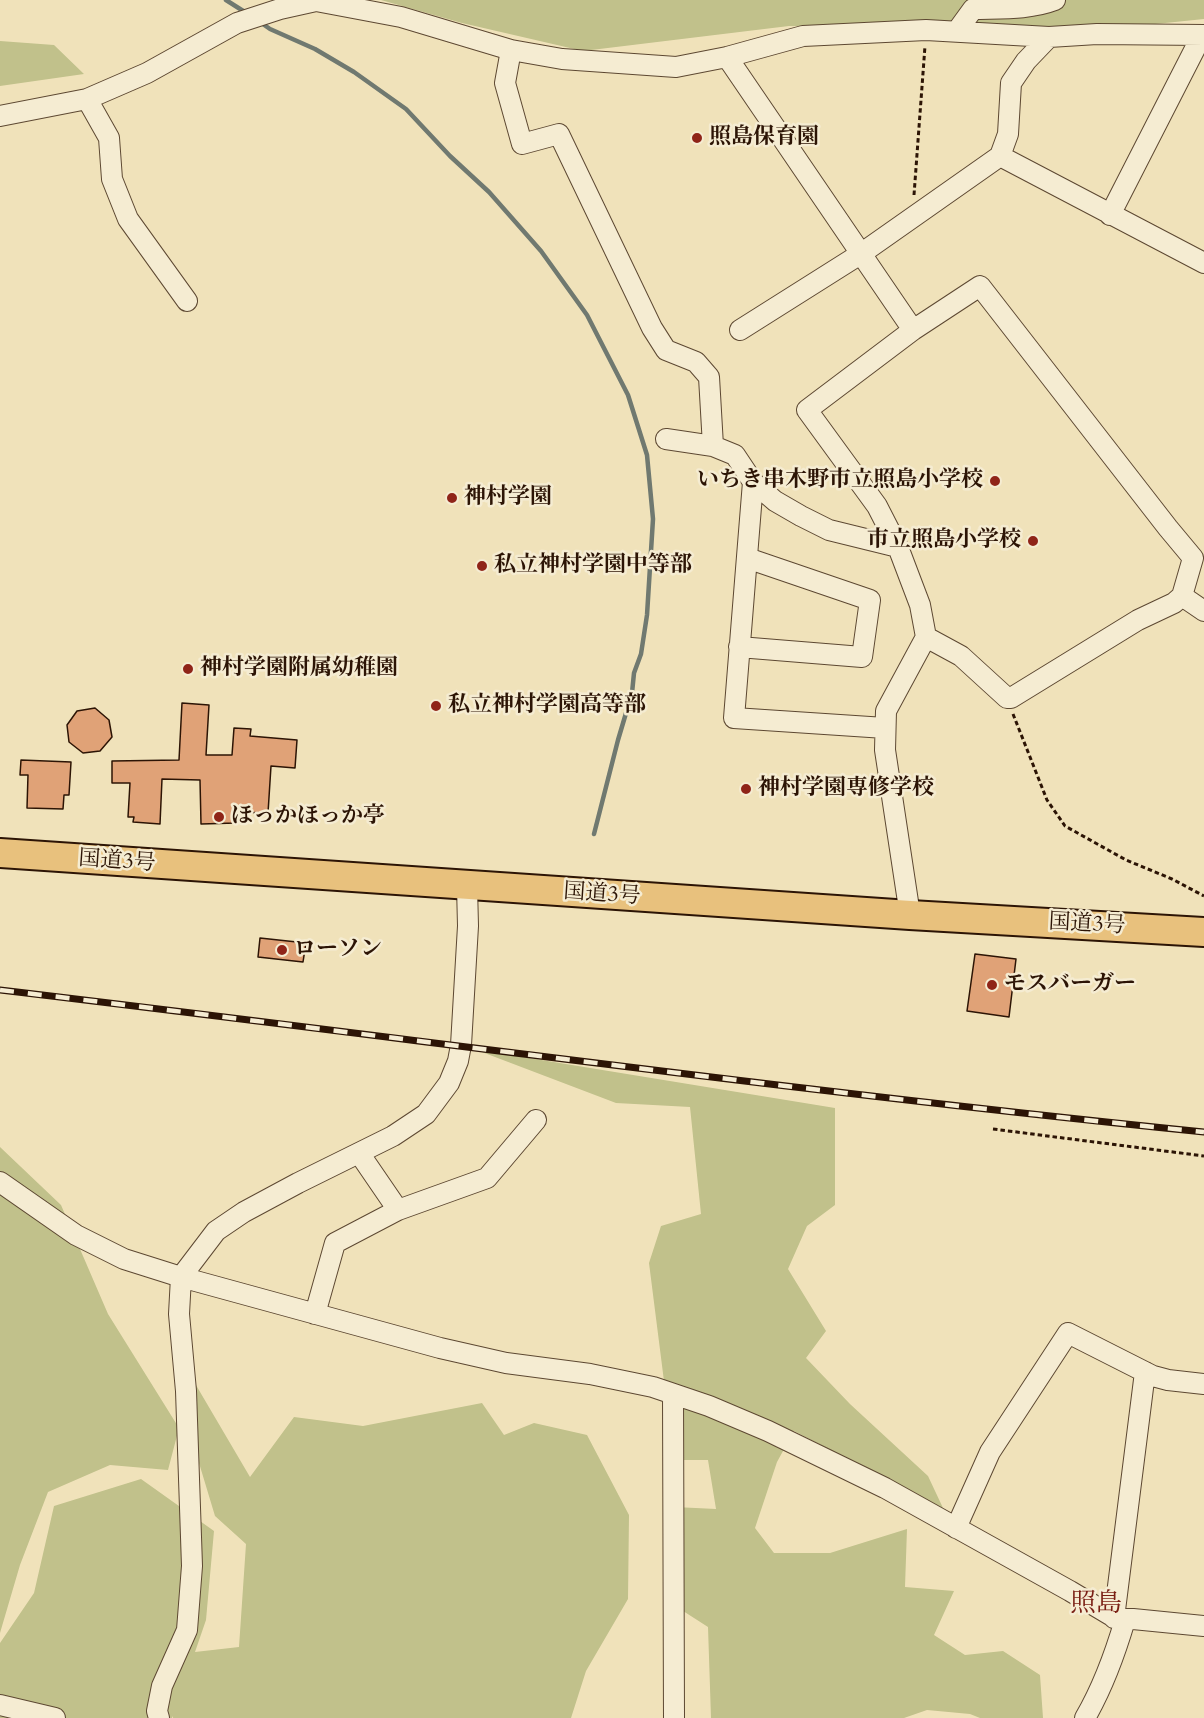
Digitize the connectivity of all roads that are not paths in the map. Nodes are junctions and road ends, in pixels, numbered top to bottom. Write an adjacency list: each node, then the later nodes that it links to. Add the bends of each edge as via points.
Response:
1 (1055, 0): 2 (street, via 1022,7 973,9)
2 (957, 32): 4 (street); 6 (street, via 803,36)
3 (1203, 35): 4 (street); 10 (street)
4 (1049, 37): 9 (street, via 1011,83 1008,134)
5 (511, 50): 6 (street, via 562,59 676,67); 7 (street, via 401,16 316,1 237,23 147,73); 17 (street, via 505,83 522,144 559,134 652,328 666,350 696,362 709,377)
6 (727, 57): 11 (street)
7 (87, 99): 8 (street); 13 (street, via 109,138 112,179 128,219)
8 (0, 116)
9 (1000, 156): 10 (street); 11 (street)
10 (1110, 215): 12 (street)
11 (862, 253): 14 (street); 15 (street)
12 (1204, 263)
13 (187, 301)
14 (740, 330)
15 (913, 330): 19 (street, via 807,410 877,506); 21 (street, via 980,286 1193,558)
16 (666, 439): 17 (street)
17 (713, 446): 18 (street, via 735,455)
18 (753, 482): 19 (street, via 775,501 830,530); 20 (street)
19 (898, 546): 23 (street, via 920,606)
20 (747, 558): 24 (street); 24 (street, via 870,600 862,657)
21 (1182, 597): 22 (street); 23 (street, via 1011,698 961,656)
22 (1204, 611)
23 (926, 637): 25 (street, via 885,711)
24 (740, 647): 25 (street, via 734,718)
25 (885, 728): 28 (street)
26 (0, 853): 27 (highway, 国道3号)
27 (467, 886): 28 (highway, 国道3号); 31 (street, via 468,926 458,1062 449,1083 426,1114)
28 (910, 915): 29 (highway, 国道3号)
29 (1204, 932)
30 (536, 1120): 33 (street, via 487,1178)
31 (359, 1153): 33 (street); 34 (street, via 262,1202 216,1231)
32 (0, 1182): 34 (street, via 76,1235 124,1259)
33 (398, 1210): 35 (street, via 335,1243)
34 (181, 1277): 35 (street); 44 (street, via 179,1314 186,1391 192,1566 187,1630 162,1686)
35 (315, 1314): 38 (street, via 506,1363 590,1374)
36 (1145, 1372): 37 (street, via 1168,1380); 39 (street, via 1068,1333 990,1452); 40 (street)
37 (1204, 1384)
38 (673, 1394): 39 (street, via 768,1431); 45 (street)
39 (956, 1528): 40 (street)
40 (1120, 1619): 41 (street); 46 (street, via 1116,1650)
41 (1204, 1626)
42 (0, 1705): 43 (street)
43 (55, 1718)
44 (159, 1718)
45 (674, 1718)
46 (1085, 1718)

